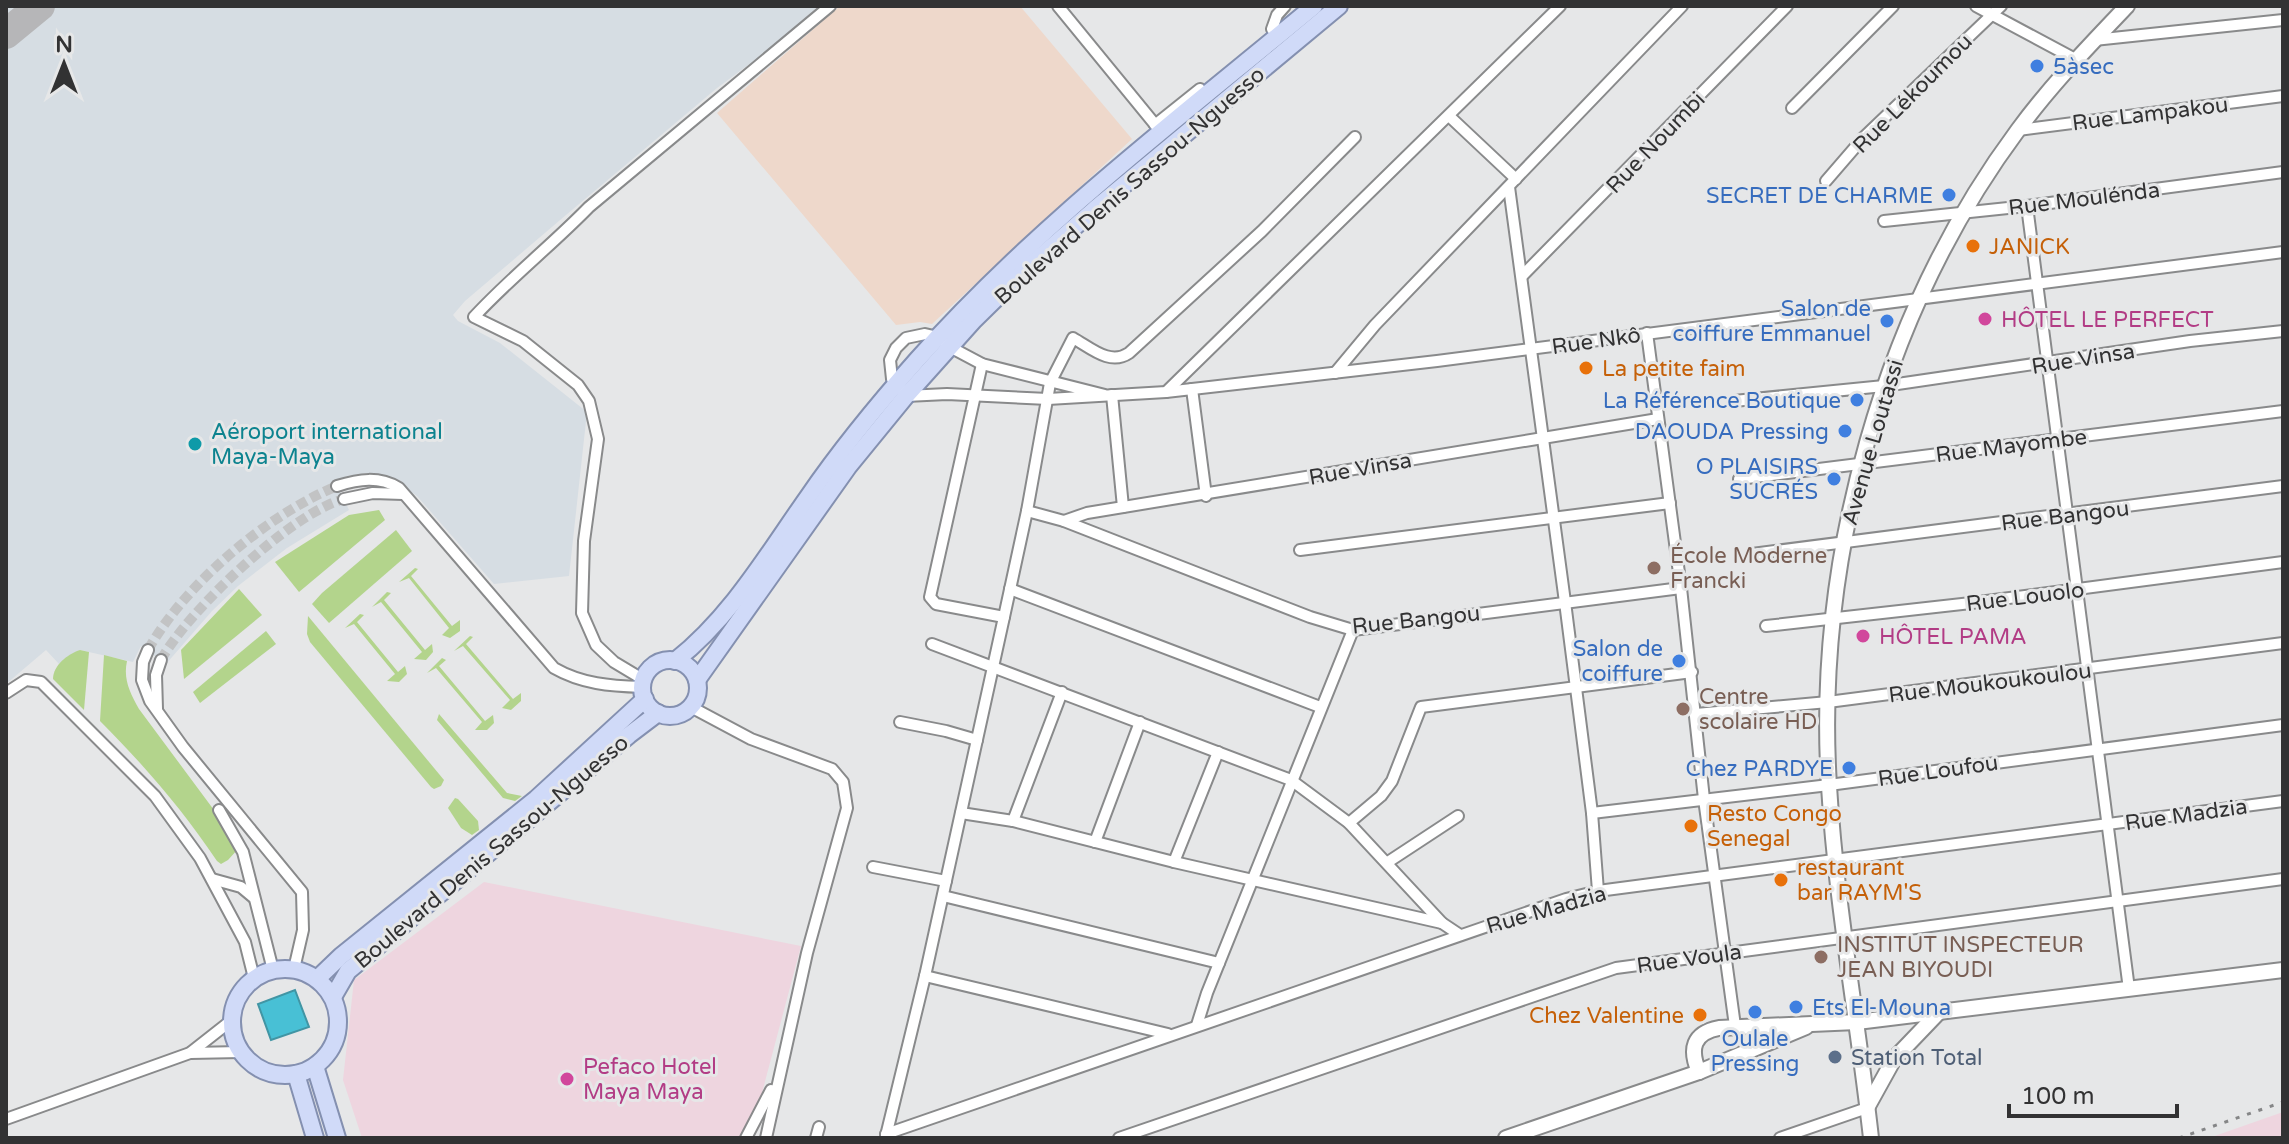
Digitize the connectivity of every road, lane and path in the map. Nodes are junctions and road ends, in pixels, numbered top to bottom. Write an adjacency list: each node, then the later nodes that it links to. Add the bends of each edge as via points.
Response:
1 (830, 6): 89 (street, via 589,207 474,317 523,341 578,385 589,401 598,439 584,541 582,613 596,645)
2 (1058, 6): 21 (street)
3 (1285, 6): 15 (street, via 1277,15)
4 (1314, 6): 15 (main road, Boulevard Denis Sassou-Nguesso)
5 (1339, 6): 36 (main road, Boulevard Denis Sassou-Nguesso)
6 (1560, 6): 20 (street)
7 (1682, 6): 26 (street)
8 (1787, 6): 31 (street, Rue Noumbi)
9 (1893, 6): 19 (street)
10 (1976, 6): 13 (street)
11 (2001, 6): 13 (street, Rue Lékoumou)
12 (2127, 6): 16 (main road, Avenue Loutassi)
13 (1992, 15): 17 (street); 25 (street, Rue Lékoumou, via 1864,137)
14 (2283, 20): 16 (street)
15 (1275, 33): 21 (main road, Boulevard Denis Sassou-Nguesso)
16 (2092, 40): 17 (main road, Avenue Loutassi)
17 (2075, 59): 22 (main road, Avenue Loutassi)
18 (2283, 96): 22 (street, Rue Lampakou)
19 (1792, 108)
20 (1449, 116): 26 (street); 45 (street)
21 (1158, 129): 36 (main road, Boulevard Denis Sassou-Nguesso, via 1016,256)
22 (2018, 130): 28 (main road, Avenue Loutassi)
23 (1355, 137): 41 (street, via 1129,353 1109,358 1073,338)
24 (2283, 172): 27 (street, Rue Moulénda)
25 (1826, 181)
26 (1512, 183): 31 (street); 40 (street)
27 (2027, 206): 28 (street, Rue Moulénda); 32 (street)
28 (1964, 213): 29 (street, Rue Moulénda); 33 (main road, Avenue Loutassi)
29 (1884, 221)
30 (2283, 252): 32 (street, Rue Nkô)
31 (1522, 276): 37 (street)
32 (2038, 285): 33 (street, Rue Nkô); 38 (street)
33 (1919, 299): 35 (street, Rue Nkô); 42 (main road, Avenue Loutassi)
34 (2283, 331): 38 (street, Rue Vinsa)
35 (1647, 333): 37 (street, Rue Nkô); 51 (street)
36 (944, 342): 39 (street); 44 (main road, Boulevard Denis Sassou-Nguesso); 44 (street, via 918,334 900,343 890,366)
37 (1530, 349): 40 (street, Rue Nkô); 52 (street)
38 (2048, 363): 42 (street, Rue Vinsa); 53 (street)
39 (982, 364): 41 (street); 46 (street)
40 (1335, 373): 43 (street, Rue Nkô)
41 (1050, 383): 47 (street); 48 (street)
42 (1884, 386): 49 (street, Rue Vinsa); 54 (main road, Avenue Loutassi)
43 (1192, 389): 45 (street, Rue Nkô); 59 (street)
44 (901, 390): 46 (street, Rue Nkô); 83 (main road, Boulevard Denis Sassou-Nguesso, via 833,461 710,632); 87 (main road, Boulevard Denis Sassou-Nguesso)
45 (1166, 392): 47 (street, Rue Nkô)
46 (975, 395): 48 (street, Rue Nkô); 75 (street, via 930,597 936,604)
47 (1109, 395): 48 (street, Rue Nkô); 62 (street)
48 (1048, 399): 63 (street)
49 (1734, 401)
50 (2283, 411): 53 (street, Rue Mayombe)
51 (1658, 419): 52 (street, Rue Vinsa); 61 (street)
52 (1541, 437): 59 (street, Rue Vinsa); 65 (street)
53 (2057, 439): 54 (street, Rue Mayombe); 64 (street)
54 (1861, 464): 55 (street, Rue Mayombe); 67 (main road, Avenue Loutassi)
55 (1739, 479)
56 (337, 486): 58 (street, via 380,480)
57 (2283, 486): 64 (street, Rue Bangou)
58 (403, 494): 60 (street); 89 (street, via 554,668 569,677)
59 (1206, 496): 62 (street, Rue Vinsa)
60 (344, 499)
61 (1670, 503): 65 (street); 71 (street)
62 (1123, 507): 66 (street, Rue Vinsa)
63 (1027, 511): 66 (street, Rue Bangou); 72 (street)
64 (2066, 514): 67 (street, Rue Bangou); 73 (street)
65 (1554, 519): 68 (street); 74 (street)
66 (1064, 521): 78 (street, Rue Bangou)
67 (1843, 544): 69 (street, Rue Bangou); 76 (main road, Avenue Loutassi)
68 (1300, 550)
69 (1752, 554)
70 (2283, 562): 73 (street, Rue Louolo)
71 (1681, 588): 74 (street, Rue Bangou); 86 (street)
72 (1010, 589): 75 (street); 94 (street)
73 (2077, 590): 76 (street, Rue Louolo); 85 (street)
74 (1565, 602): 78 (street, Rue Bangou); 88 (street)
75 (1004, 617): 84 (street)
76 (1834, 619): 77 (street, Rue Louolo); 92 (main road, Avenue Loutassi)
77 (1766, 626)
78 (1353, 630): 94 (street)
79 (2283, 643): 85 (street, Rue Moukoukoulou)
80 (932, 644): 84 (street)
81 (148, 650): 95 (street, via 142,685)
82 (161, 660): 95 (street, via 156,675)
83 (675, 661): 87 (main road, via 689,667); 89 (main road, via 649,670)
84 (993, 665): 90 (street); 101 (street)
85 (2087, 670): 92 (street, Rue Moukoukoulou); 102 (street)
86 (1692, 672): 88 (street); 97 (street)
87 (697, 680): 93 (main road, via 698,694)
88 (1575, 688): 110 (street); 113 (street, via 1421,707 1392,781)
89 (644, 689): 96 (main road); 139 (main road, Boulevard Denis Sassou-Nguesso, via 536,799)
90 (1062, 692): 99 (street); 112 (street)
91 (6, 693): 121 (street, via 26,680 41,682 155,796)
92 (1828, 702): 97 (street, Rue Moukoukoulou); 105 (main road, Avenue Loutassi)
93 (691, 707): 96 (main road, via 672,716); 154 (street, via 751,739 824,765 838,774 846,794 847,808)
94 (1320, 707): 104 (street)
95 (158, 713): 134 (street, via 302,892 303,930)
96 (658, 713): 141 (main road, Boulevard Denis Sassou-Nguesso, via 348,971)
97 (1696, 714): 106 (street)
98 (900, 722): 101 (street)
99 (1140, 722): 103 (street); 115 (street)
100 (2283, 725): 102 (street, Rue Loufou)
101 (977, 740): 109 (street)
102 (2096, 749): 105 (street, Rue Loufou); 114 (street)
103 (1218, 752): 104 (street); 117 (street)
104 (1291, 780): 113 (street); 123 (street)
105 (1829, 785): 106 (street, Rue Loufou); 116 (main road, Avenue Loutassi)
106 (1704, 799): 110 (street, Rue Loufou); 120 (street)
107 (2283, 801): 114 (street, Rue Madzia)
108 (219, 810): 127 (street, via 243,852)
109 (961, 813): 112 (street); 124 (street)
110 (1592, 813): 125 (street)
111 (1458, 816): 118 (street)
112 (1013, 821): 115 (street)
113 (1349, 823): 118 (street)
114 (2107, 824): 116 (street, Rue Madzia); 128 (street)
115 (1095, 842): 117 (street)
116 (1836, 860): 120 (street, Rue Madzia); 131 (main road, Avenue Loutassi)
117 (1174, 862): 123 (street)
118 (1388, 862): 129 (street)
119 (873, 867): 124 (street)
120 (1717, 876): 125 (street, Rue Madzia); 132 (street)
121 (212, 879): 127 (street, via 241,887); 138 (street, via 245,942)
122 (2283, 879): 128 (street, Rue Voula)
123 (1253, 880): 129 (street); 133 (street)
124 (946, 881): 126 (street)
125 (1598, 891): 130 (street, Rue Madzia)
126 (943, 896): 133 (street); 137 (street)
127 (254, 898): 135 (street)
128 (2118, 900): 131 (street, Rue Voula); 140 (street)
129 (1442, 923): 130 (street)
130 (1460, 935): 146 (street, Rue Madzia)
131 (1846, 936): 132 (street, Rue Voula); 144 (main road, Avenue Loutassi)
132 (1723, 953): 147 (street); 162 (street, Rue Voula, via 1616,968)
133 (1219, 963): 146 (street)
134 (294, 969): 135 (main road); 139 (main road)
135 (273, 970): 138 (main road)
136 (2283, 970): 140 (main road)
137 (925, 976): 148 (street); 157 (street)
138 (254, 978): 143 (main road, via 240,993)
139 (317, 979): 141 (main road)
140 (2129, 989): 142 (main road)
141 (333, 997): 151 (main road, via 339,1018 336,1039)
142 (1940, 1012): 144 (main road); 155 (main road, via 1894,1059)
143 (232, 1020): 149 (main road); 150 (street)
144 (1857, 1022): 145 (main road); 155 (main road, Avenue Loutassi)
145 (1811, 1024): 147 (main road); 152 (main road)
146 (1197, 1025): 148 (street, Rue Madzia)
147 (1735, 1026): 152 (main road, via 1700,1035 1695,1057)
148 (1170, 1034): 157 (street, Rue Madzia)
149 (241, 1052): 150 (street); 153 (main road, via 275,1074)
150 (190, 1053): 156 (street)
151 (315, 1066): 153 (main road); 159 (main road)
152 (1699, 1072): 163 (main road)
153 (296, 1074): 158 (main road)
154 (778, 1076): 160 (street); 161 (street)
155 (1867, 1108): 164 (street); 165 (main road, Avenue Loutassi)
156 (6, 1119)
157 (886, 1136)
158 (315, 1138)
159 (337, 1138)
160 (746, 1138)
161 (766, 1138)
162 (1119, 1138)
163 (1506, 1138)
164 (1780, 1138)
165 (1871, 1138)

